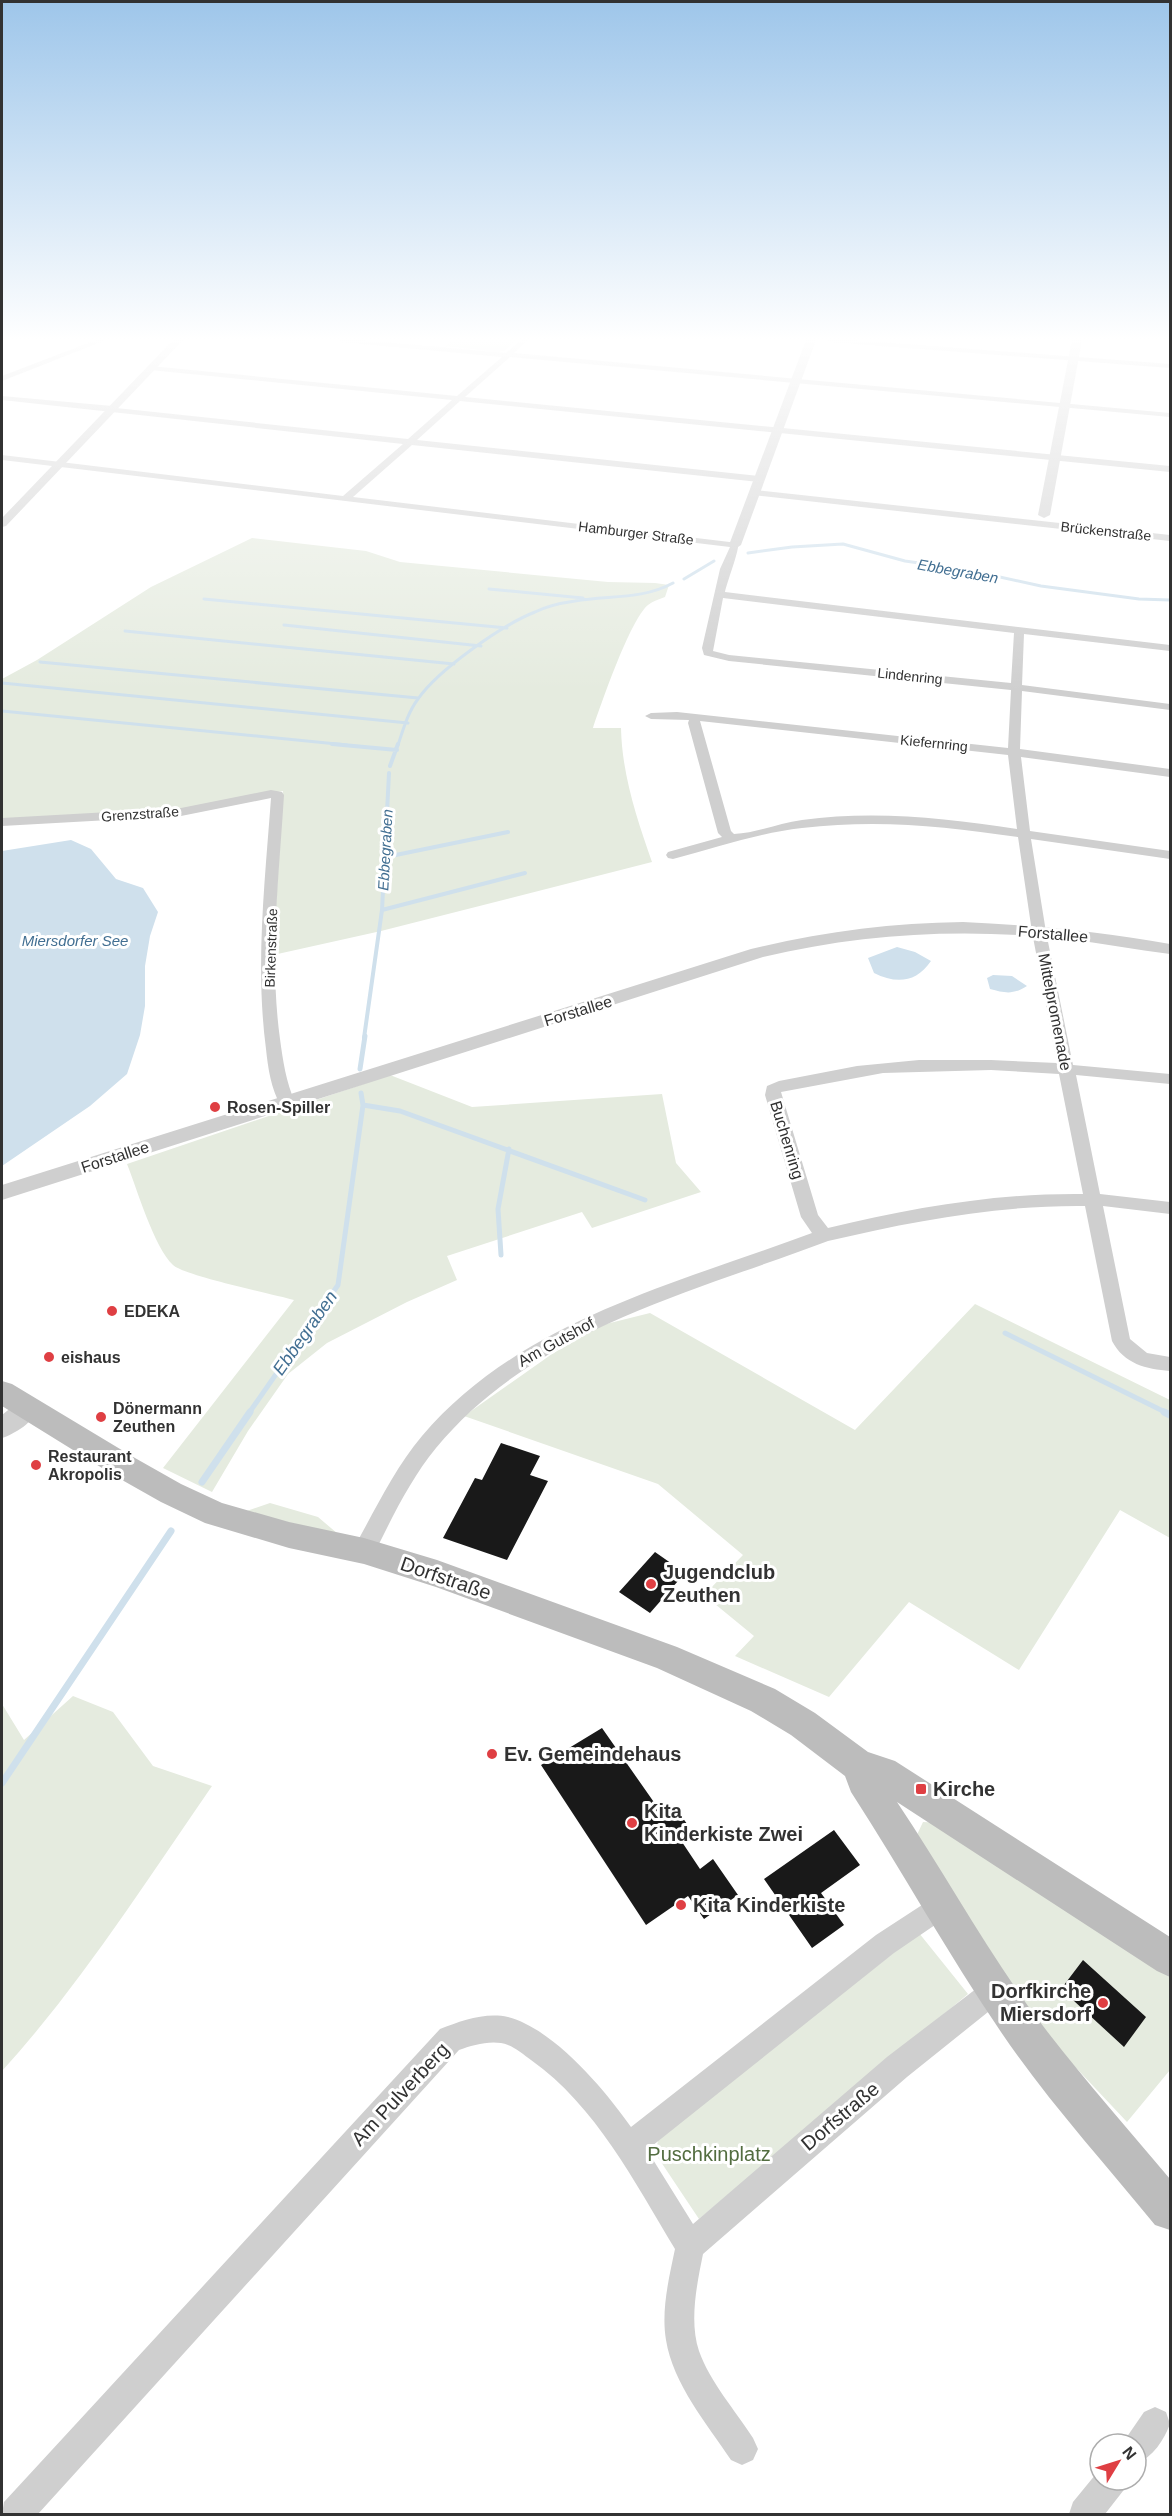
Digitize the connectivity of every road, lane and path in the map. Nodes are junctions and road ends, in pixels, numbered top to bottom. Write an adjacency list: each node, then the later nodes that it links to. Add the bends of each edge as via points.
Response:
1 (64, 457): 8 (street)
2 (392, 457): 12 (street)
3 (561, 457): 10 (street)
4 (767, 457): 10 (street)
5 (1056, 457): 14 (street)
6 (1060, 457): 9 (street)
7 (2, 458): 8 (street, Hamburger Straße)
8 (58, 464): 12 (street, Hamburger Straße); 13 (street)
9 (1170, 469)
10 (759, 479): 11 (street)
11 (755, 493): 14 (street, Brückenstraße); 17 (street)
12 (346, 498): 17 (street, Hamburger Straße)
13 (6, 514): 15 (street)
14 (1043, 519): 16 (street, Brückenstraße)
15 (2, 524)
16 (1170, 538)
17 (735, 545): 18 (street, Lindenring)
18 (720, 595): 19 (street); 21 (street, Lindenring, via 708,653)
19 (1019, 630): 20 (street); 21 (street, Mittelpromenade)
20 (1170, 648)
21 (1016, 687): 22 (street, Lindenring); 25 (street, Mittelpromenade)
22 (1170, 707)
23 (651, 716): 24 (street, Kiefernring)
24 (696, 717): 25 (street, Kiefernring); 30 (street, via 703,761 725,833)
25 (1014, 752): 26 (street, Kiefernring); 29 (street, Mittelpromenade)
26 (1170, 773)
27 (276, 794): 28 (street, Grenzstraße, via 181,812); 37 (street, Birkenstraße, via 269,1023 281,1090)
28 (2, 822)
29 (1024, 834): 30 (street, via 938,821 870,818 801,824); 32 (street); 33 (street, Mittelpromenade)
30 (730, 837): 31 (street)
31 (673, 855)
32 (1170, 855)
33 (1039, 932): 34 (street, Forstallee); 35 (street, Mittelpromenade); 37 (street, Forstallee, via 911,927 809,940)
34 (1170, 950)
35 (1066, 1068): 36 (street, Buchenring); 39 (street, Mittelpromenade); 41 (street, Buchenring, via 961,1064 887,1068 773,1090 810,1217)
36 (1170, 1079)
37 (287, 1102): 38 (street, Forstallee)
38 (2, 1193)
39 (1094, 1200): 40 (street); 41 (street, via 948,1209); 42 (street, Mittelpromenade, via 1122,1341 1129,1354 1144,1361)
40 (1170, 1208)
41 (824, 1235): 46 (street, Am Gutshof, via 600,1318 544,1346 502,1374 468,1401 413,1462)
42 (1170, 1364)
43 (2, 1392): 44 (main road, Dorfstraße)
44 (27, 1409): 45 (street); 46 (main road, Dorfstraße, via 171,1493 216,1514)
45 (2, 1428)
46 (364, 1551): 47 (main road, Dorfstraße, via 539,1610 724,1681 785,1712)
47 (858, 1766): 48 (main road, Dorfstraße); 49 (main road, Dorfstraße, via 883,1773)
48 (942, 1905): 50 (main road, Dorfstraße); 51 (street, via 921,1917)
49 (1170, 1958)
50 (994, 1990): 52 (main road, Dorfstraße, via 1058,2076); 53 (street, Dorfstraße, via 897,2067)
51 (628, 2147): 53 (street, Am Pulverberg); 58 (street, Am Pulverberg, via 566,2070 544,2051 510,2032 481,2029 450,2039)
52 (1170, 2210)
53 (690, 2246): 56 (street, via 680,2297 681,2340 689,2363)
54 (1155, 2423): 55 (street)
55 (1148, 2432)
56 (742, 2449)
57 (1102, 2492): 59 (street)
58 (16, 2514)
59 (1085, 2514)

